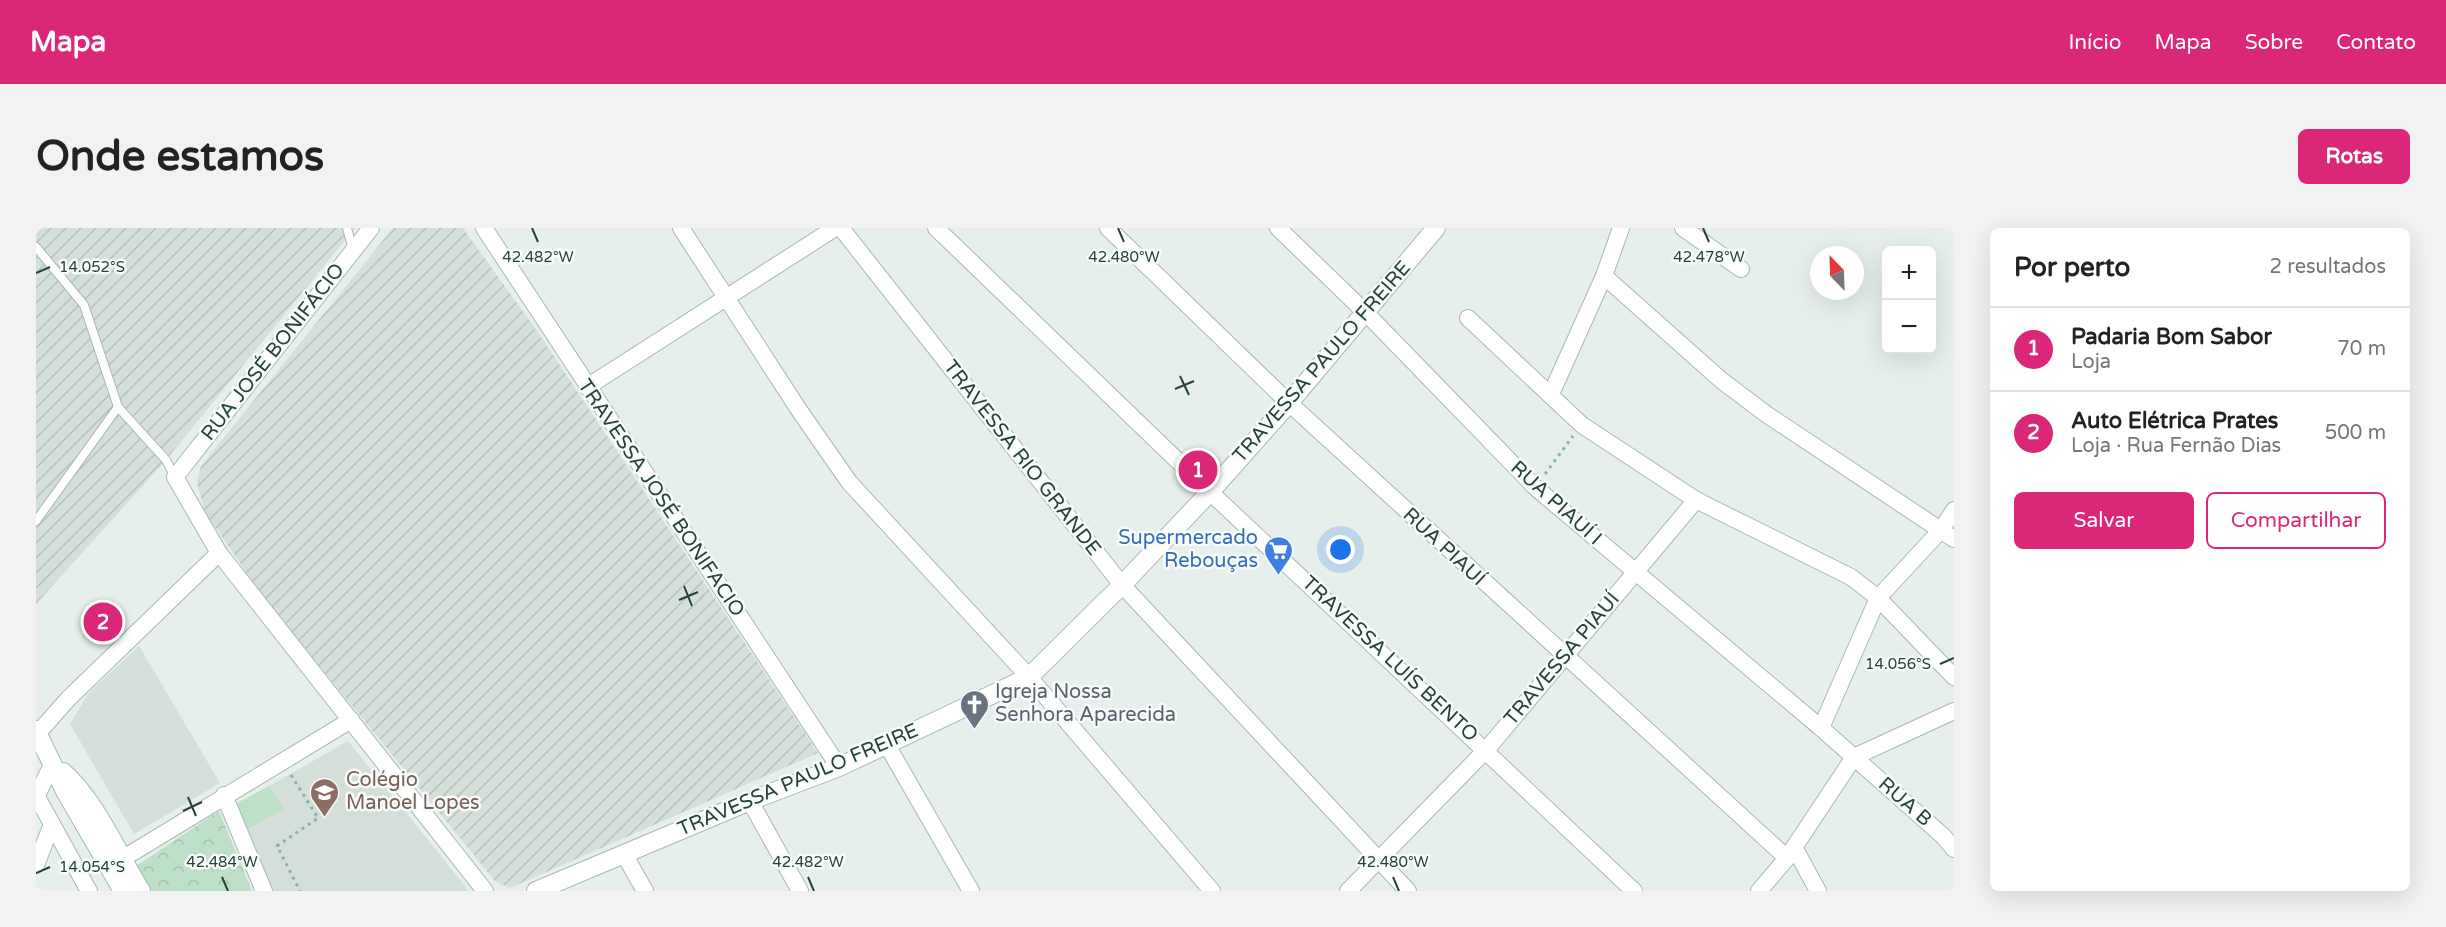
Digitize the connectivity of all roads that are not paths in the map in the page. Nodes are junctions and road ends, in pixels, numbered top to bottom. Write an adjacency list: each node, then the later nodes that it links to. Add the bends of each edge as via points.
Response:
1 (347, 228): 14 (lane)
2 (371, 228): 14 (street, RUA JOSÉ BONIFÁCIO)
3 (484, 228): 20 (street, TRAVESSA JOSÉ BONIFACIO)
4 (681, 228): 17 (street)
5 (835, 228): 17 (street)
6 (841, 228): 32 (street, TRAVESSA RIO GRANDE)
7 (936, 228): 25 (street, TRAVESSA LUÍS BENTO)
8 (1108, 228): 22 (street, RUA PIAUÍ)
9 (1278, 228): 18 (street, RUA PIAUÍ I)
10 (1436, 228): 18 (street, TRAVESSA PAULO FREIRE)
11 (1621, 228): 16 (street)
12 (1683, 228): 15 (street)
13 (36, 247): 23 (lane, via 84,305)
14 (353, 250): 24 (street, RUA JOSÉ BONIFÁCIO)
15 (1741, 269)
16 (1605, 276): 21 (street); 29 (street, via 1721,380 1766,414)
17 (727, 299): 20 (street); 35 (street, via 849,482)
18 (1366, 313): 22 (street, TRAVESSA PAULO FREIRE); 31 (street, RUA PIAUÍ I, via 1536,488)
19 (1468, 318): 21 (street)
20 (587, 387): 45 (street, TRAVESSA JOSÉ BONIFACIO)
21 (1551, 394): 26 (street, via 1582,425)
22 (1289, 403): 25 (street, TRAVESSA PAULO FREIRE); 34 (street, RUA PIAUÍ)
23 (118, 407): 24 (lane, via 166,460); 28 (lane)
24 (175, 477): 30 (street)
25 (1210, 492): 32 (street, TRAVESSA PAULO FREIRE); 42 (street, TRAVESSA LUÍS BENTO)
26 (1696, 500): 31 (street, TRAVESSA PIAUÍ); 33 (street, via 1827,563)
27 (1954, 510): 29 (street)
28 (36, 521)
29 (1948, 534): 33 (street)
30 (219, 553): 38 (street); 40 (street)
31 (1634, 573): 34 (street, TRAVESSA PIAUÍ); 39 (street, RUA PIAUÍ I)
32 (1122, 585): 35 (street, TRAVESSA PAULO FREIRE); 55 (street, TRAVESSA RIO GRANDE)
33 (1878, 598): 36 (street); 39 (street)
34 (1565, 656): 42 (street, TRAVESSA PIAUÍ); 52 (street, RUA PIAUÍ)
35 (1029, 676): 41 (street, TRAVESSA PAULO FREIRE); 66 (street)
36 (1954, 677)
37 (1954, 711): 43 (street)
38 (351, 720): 46 (street); 61 (street)
39 (1821, 728): 43 (street, RUA PIAUÍ I)
40 (37, 731): 44 (street)
41 (887, 745): 45 (street, TRAVESSA PAULO FREIRE); 65 (street)
42 (1487, 749): 55 (street, TRAVESSA PIAUÍ); 69 (street, TRAVESSA LUÍS BENTO)
43 (1854, 757): 50 (street, RUA B); 52 (street)
44 (53, 763): 47 (street); 54 (street, via 77,786); 58 (street)
45 (839, 767): 48 (street, TRAVESSA PAULO FREIRE)
46 (224, 795): 54 (street); 60 (street)
47 (36, 796): 49 (street)
48 (750, 801): 53 (street, TRAVESSA PAULO FREIRE); 64 (street)
49 (52, 824): 56 (street); 57 (street)
50 (1948, 834): 51 (street, RUA B)
51 (1954, 849)
52 (1790, 853): 70 (street); 71 (street, RUA PIAUÍ)
53 (624, 854): 62 (street, TRAVESSA PAULO FREIRE); 63 (street)
54 (122, 859): 59 (street)
55 (1379, 861): 67 (street, TRAVESSA PIAUÍ); 68 (street, TRAVESSA RIO GRANDE)
56 (36, 866)
57 (89, 891)
58 (123, 891)
59 (141, 891)
60 (264, 891)
61 (484, 891)
62 (536, 891)
63 (645, 891)
64 (800, 891)
65 (971, 891)
66 (1212, 891)
67 (1348, 891)
68 (1408, 891)
69 (1634, 891)
70 (1759, 891)
71 (1818, 891)

